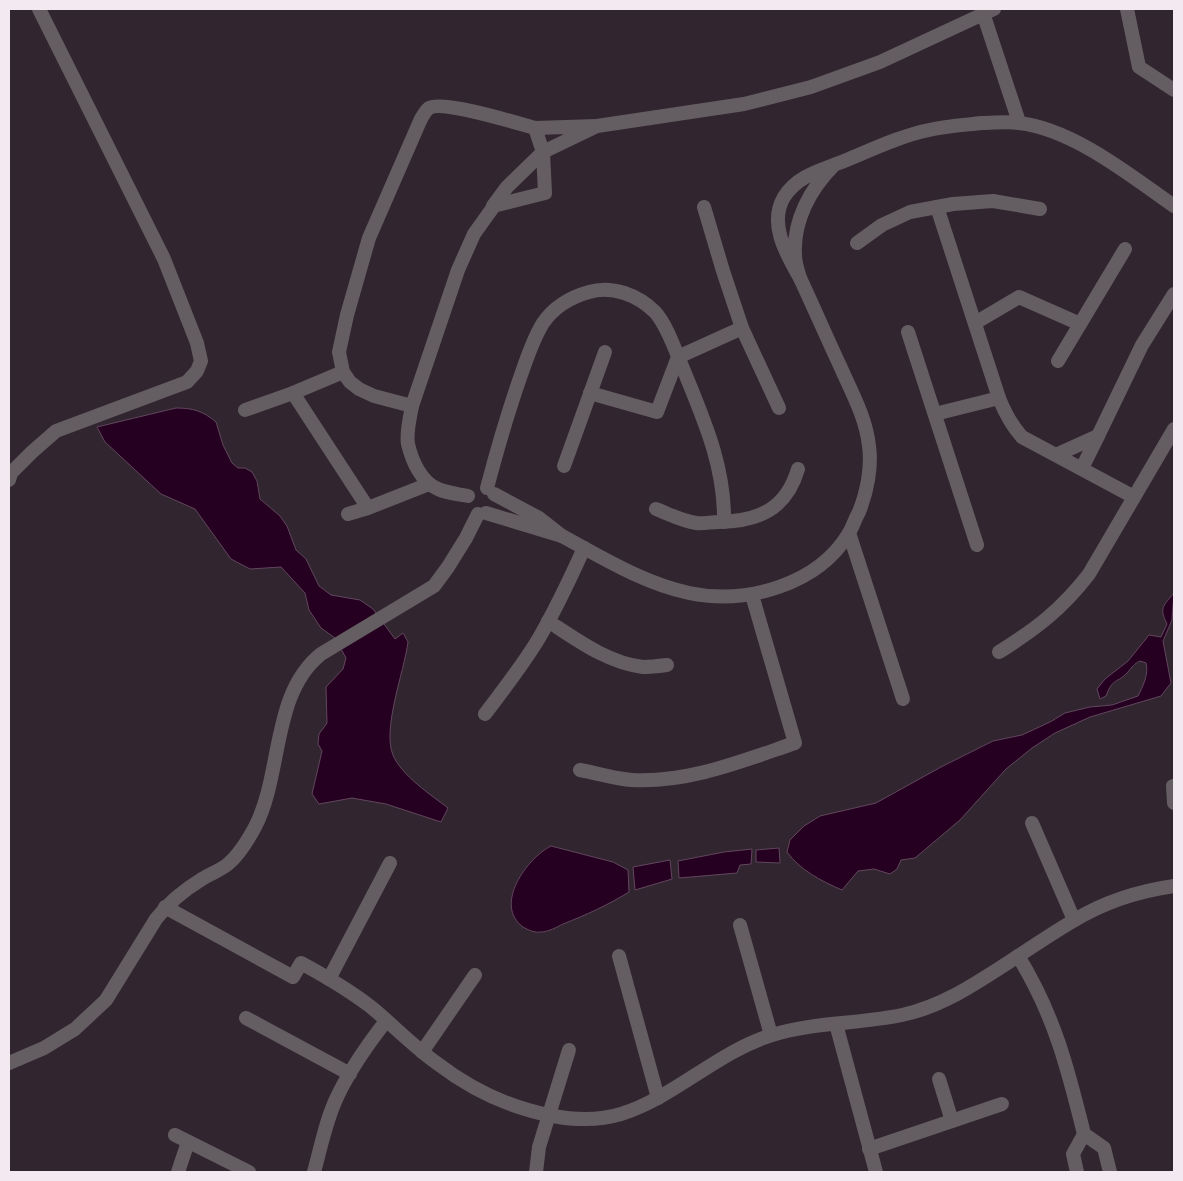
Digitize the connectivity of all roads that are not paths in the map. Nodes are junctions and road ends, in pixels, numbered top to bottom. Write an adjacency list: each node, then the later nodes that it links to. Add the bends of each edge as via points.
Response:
1 (39, 9): 40 (street, via 164,259 201,361 187,382 56,431 11,473)
2 (1127, 9): 4 (street, via 1139,67)
3 (989, 11): 5 (street); 6 (street, via 880,62 811,87 744,104)
4 (1174, 90)
5 (1019, 122): 9 (street, via 956,125 928,130); 11 (street, via 1052,132 1103,157)
6 (597, 126): 7 (street); 8 (street)
7 (535, 128): 8 (street); 26 (street, via 452,107 429,109 420,121 369,238 339,352)
8 (542, 152): 10 (street, via 507,187); 10 (street, via 546,193)
9 (834, 165): 17 (street, via 819,180 801,214 794,257); 17 (street, via 798,181 784,198 779,214 779,235)
10 (494, 206): 30 (street, via 474,234 458,270)
11 (1174, 206)
12 (704, 207): 21 (street)
13 (937, 207): 14 (street, via 993,201); 15 (street, via 910,212 882,225); 19 (street)
14 (1040, 208)
15 (857, 244)
16 (1125, 248): 20 (street)
17 (800, 278): 50 (street, via 856,400 870,447 863,502)
18 (1174, 294): 35 (street, via 1142,345)
19 (974, 323): 20 (street, via 1019,297); 29 (street)
20 (1080, 324): 25 (street)
21 (742, 328): 24 (street); 31 (street)
22 (908, 332): 33 (street)
23 (605, 352): 27 (street)
24 (678, 358): 27 (street, via 657,412); 42 (street, via 656,313 627,294 598,290 575,296 560,305 544,322 530,350 505,421); 49 (street, via 719,466)
25 (1058, 361)
26 (343, 372): 28 (street); 30 (street, via 359,389)
27 (590, 392): 37 (street)
28 (293, 393): 32 (street); 45 (street)
29 (999, 398): 33 (street); 36 (street, via 1006,415 1022,437)
30 (412, 406): 41 (street, via 408,443 414,463)
31 (778, 408)
32 (245, 410)
33 (935, 414): 52 (street)
34 (1174, 429): 44 (street)
35 (1098, 436): 36 (street); 38 (street)
36 (1056, 454): 38 (street)
37 (564, 466)
38 (1082, 468): 44 (street)
39 (798, 469): 49 (street, via 790,488 778,503 745,520)
40 (9, 480)
41 (429, 484): 43 (street); 45 (street)
42 (490, 491): 43 (street, via 482,486 473,489); 48 (street, via 495,499 493,508); 51 (street, via 539,518)
43 (468, 496): 48 (street, via 470,509)
44 (1134, 497): 56 (street, via 1077,590 1033,630)
45 (368, 508): 47 (street)
46 (656, 509): 49 (street, via 696,523)
47 (348, 514)
48 (482, 514): 51 (street); 66 (street, via 434,586 321,654 306,668 292,691 270,788 256,825 242,849 227,865 202,878)
49 (724, 522)
50 (849, 533): 54 (street, via 837,549 795,581); 58 (street)
51 (562, 536): 53 (street)
52 (977, 545)
53 (584, 548): 54 (street, via 651,582 691,593); 55 (street)
54 (752, 595): 60 (street, via 795,743 717,770 670,780 631,780)
55 (548, 621): 57 (street, via 610,658 643,666); 59 (street)
56 (999, 652)
57 (667, 665)
58 (903, 699)
59 (485, 714)
60 (580, 770)
61 (1173, 786): 62 (street)
62 (1174, 803)
63 (1032, 823): 67 (street)
64 (390, 863): 72 (street)
65 (1174, 886): 67 (street, via 1106,904)
66 (165, 907): 72 (street, via 293,977 301,963); 79 (street, via 106,1000 74,1029 44,1048)
67 (1074, 920): 70 (street)
68 (740, 925): 76 (street)
69 (619, 956): 82 (street)
70 (1018, 956): 75 (street, via 929,1007 892,1017); 86 (street, via 1049,1014 1068,1068)
71 (475, 975): 78 (street)
72 (329, 979): 74 (street, via 355,995)
73 (246, 1018): 80 (street)
74 (386, 1021): 78 (street); 80 (street)
75 (836, 1024): 76 (street); 90 (street)
76 (771, 1035): 82 (street, via 730,1054)
77 (569, 1050): 84 (street)
78 (422, 1052): 84 (street, via 487,1096)
79 (9, 1063)
80 (350, 1074): 93 (street, via 328,1120)
81 (939, 1079): 85 (street)
82 (658, 1098): 84 (street, via 618,1116 595,1120)
83 (1002, 1104): 85 (street)
84 (549, 1115): 89 (street)
85 (952, 1121): 90 (street)
86 (1084, 1134): 97 (street, via 1073,1154); 98 (street, via 1104,1148)
87 (174, 1136): 88 (street)
88 (188, 1142): 91 (street); 92 (street)
89 (539, 1148): 94 (street); 95 (street)
90 (869, 1149): 96 (street)
91 (178, 1172)
92 (245, 1172)
93 (314, 1172)
94 (529, 1172)
95 (536, 1172)
96 (876, 1172)
97 (1077, 1172)
98 (1110, 1172)

